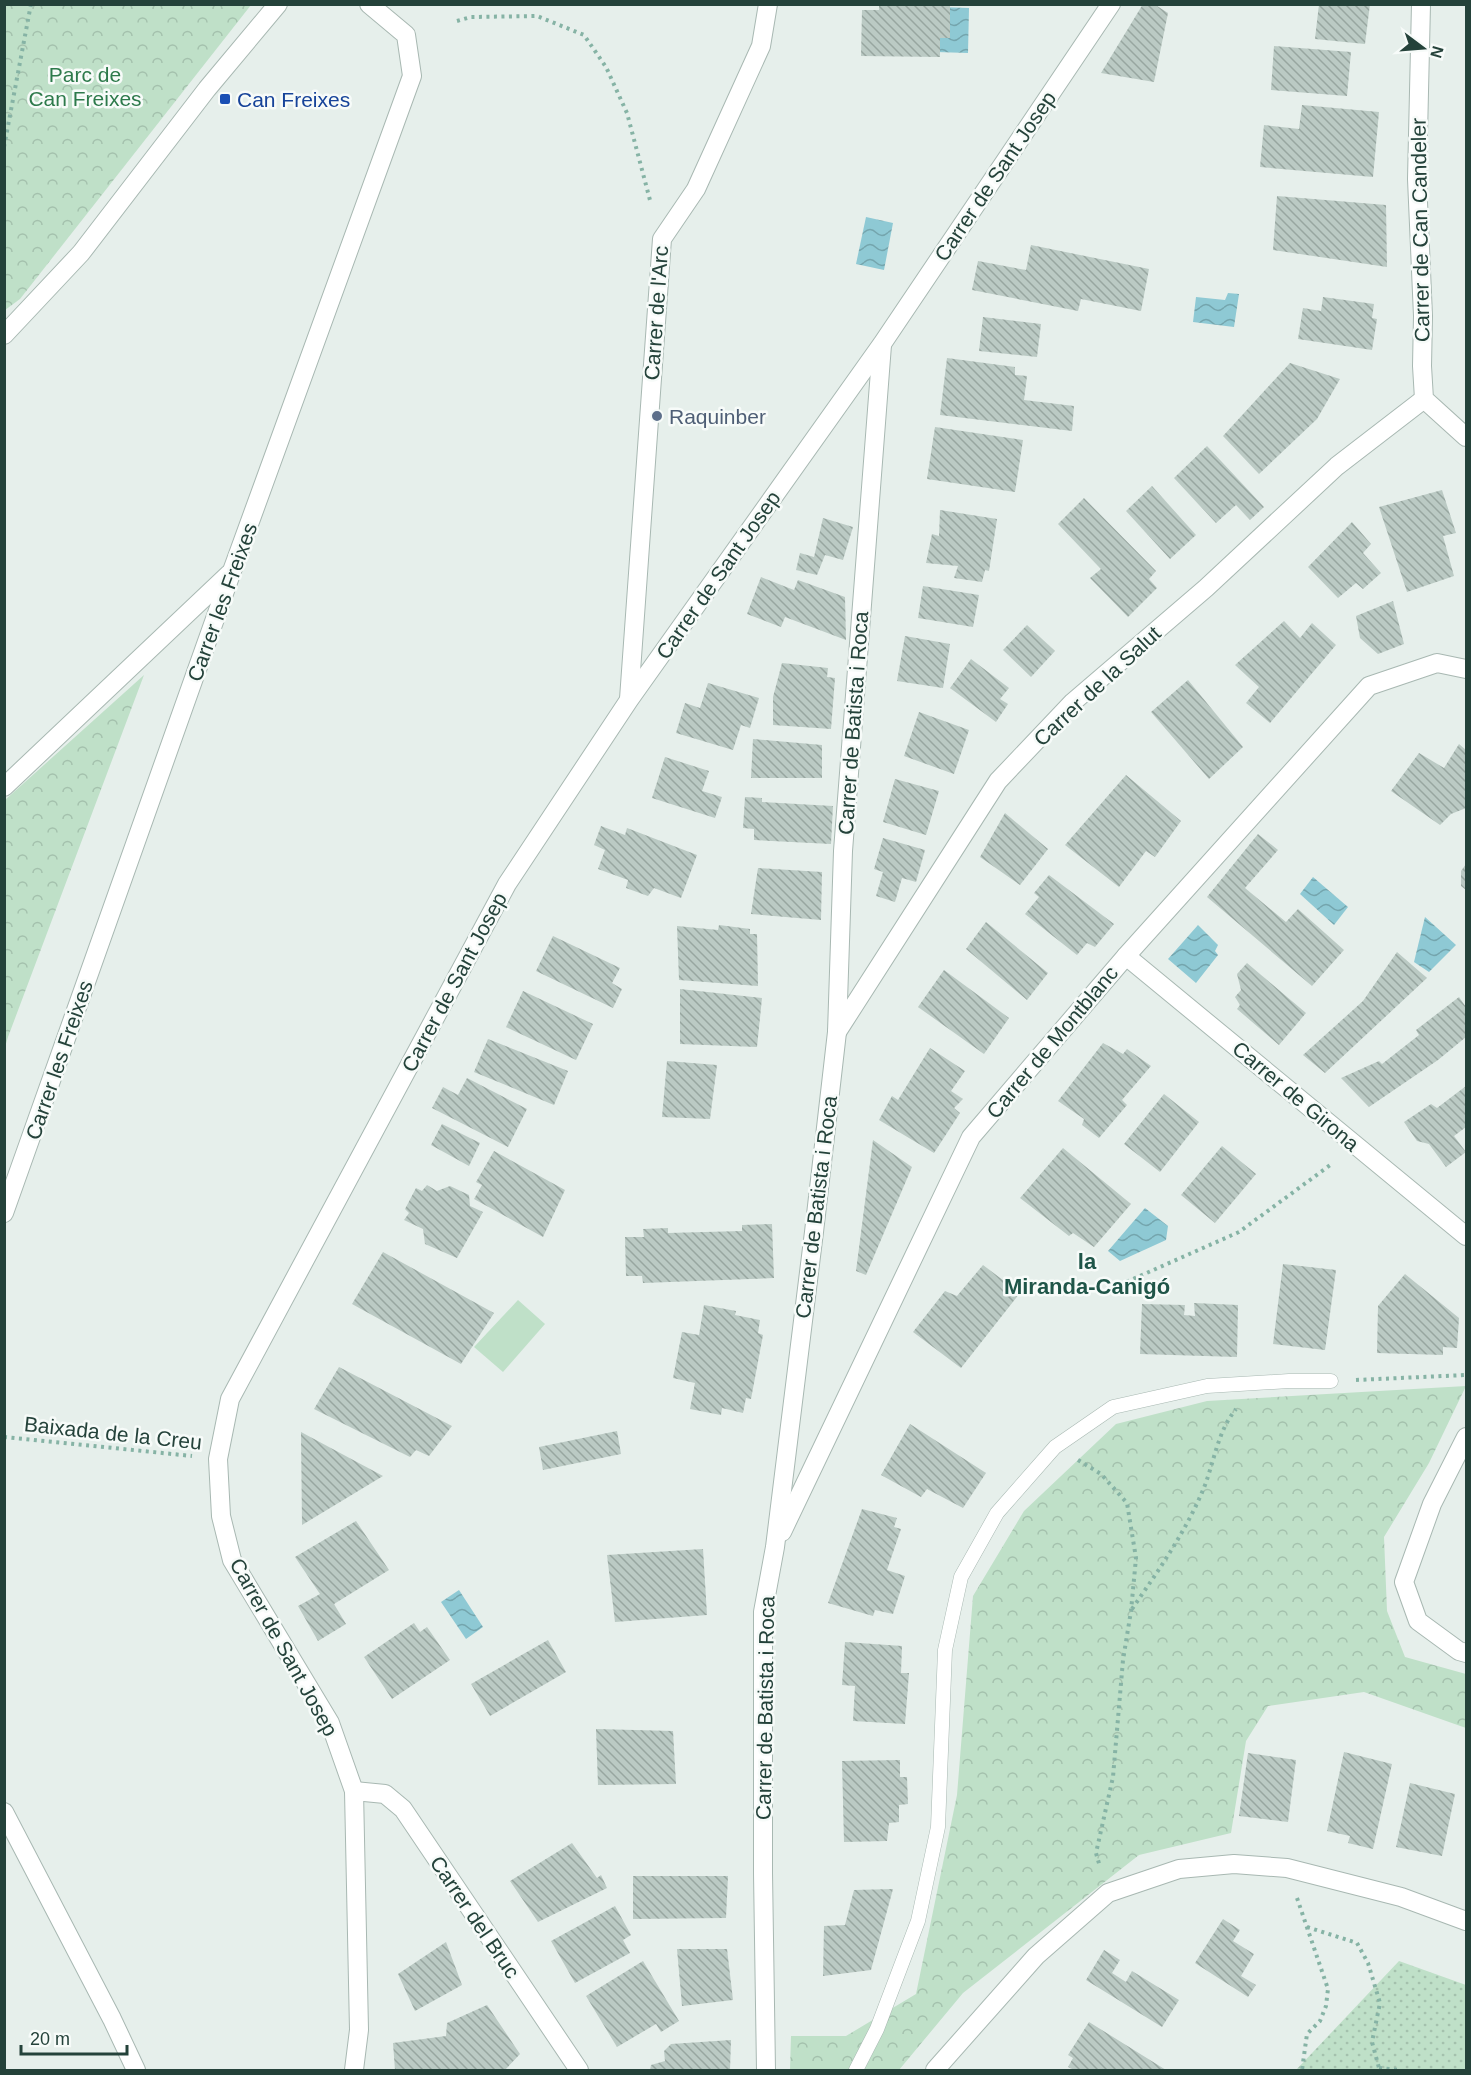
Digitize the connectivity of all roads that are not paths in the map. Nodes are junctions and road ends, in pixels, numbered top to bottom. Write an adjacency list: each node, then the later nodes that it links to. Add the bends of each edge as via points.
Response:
1 (278, 4): 6 (street, via 207,88 81,253)
2 (369, 4): 10 (street, Carrer les Freixes, via 406,35 412,76)
3 (768, 4): 12 (street, Carrer de l'Arc, via 761,46 696,189 662,239)
4 (1111, 4): 7 (street, Carrer de Sant Josep)
5 (1420, 4): 8 (street, Carrer de Can Candeler, via 1417,179)
6 (4, 335)
7 (882, 344): 12 (street, Carrer de Sant Josep); 15 (street, Carrer de Batista i Roca, via 843,850)
8 (1424, 399): 9 (street); 15 (street, Carrer de la Salut, via 1336,466 1206,588 1073,702 998,781)
9 (1467, 437)
10 (232, 571): 13 (street); 16 (street, Carrer les Freixes)
11 (1467, 669): 14 (street, Carrer de Montblanc, via 1437,663 1369,686)
12 (629, 700): 22 (street, Carrer de Sant Josep, via 507,884 230,1399 218,1459 221,1516 232,1560 330,1723)
13 (4, 787)
14 (1126, 956): 17 (street, Carrer de Girona); 20 (street, Carrer de Montblanc, via 971,1137)
15 (837, 1032): 20 (street, Carrer de Batista i Roca)
16 (4, 1213)
17 (1467, 1236)
18 (1331, 1381): 29 (lane, via 1207,1386 1113,1407 1055,1446 997,1513 961,1576 945,1650 938,1827 918,1921 877,2030)
19 (1467, 1437): 21 (street, via 1432,1504 1404,1582 1418,1621)
20 (775, 1547): 28 (street, Carrer de Batista i Roca, via 764,1612)
21 (1467, 1653)
22 (354, 1791): 26 (street, Carrer de Sant Josep, via 359,2030); 27 (street, Carrer del Bruc, via 385,1794 403,1809)
23 (4, 1812): 25 (street)
24 (1467, 1921): 30 (street, via 1401,1897 1287,1868 1234,1864 1179,1869 1108,1893 1036,1956)
25 (136, 2070)
26 (354, 2070)
27 (579, 2070)
28 (766, 2070)
29 (856, 2070)
30 (935, 2070)

